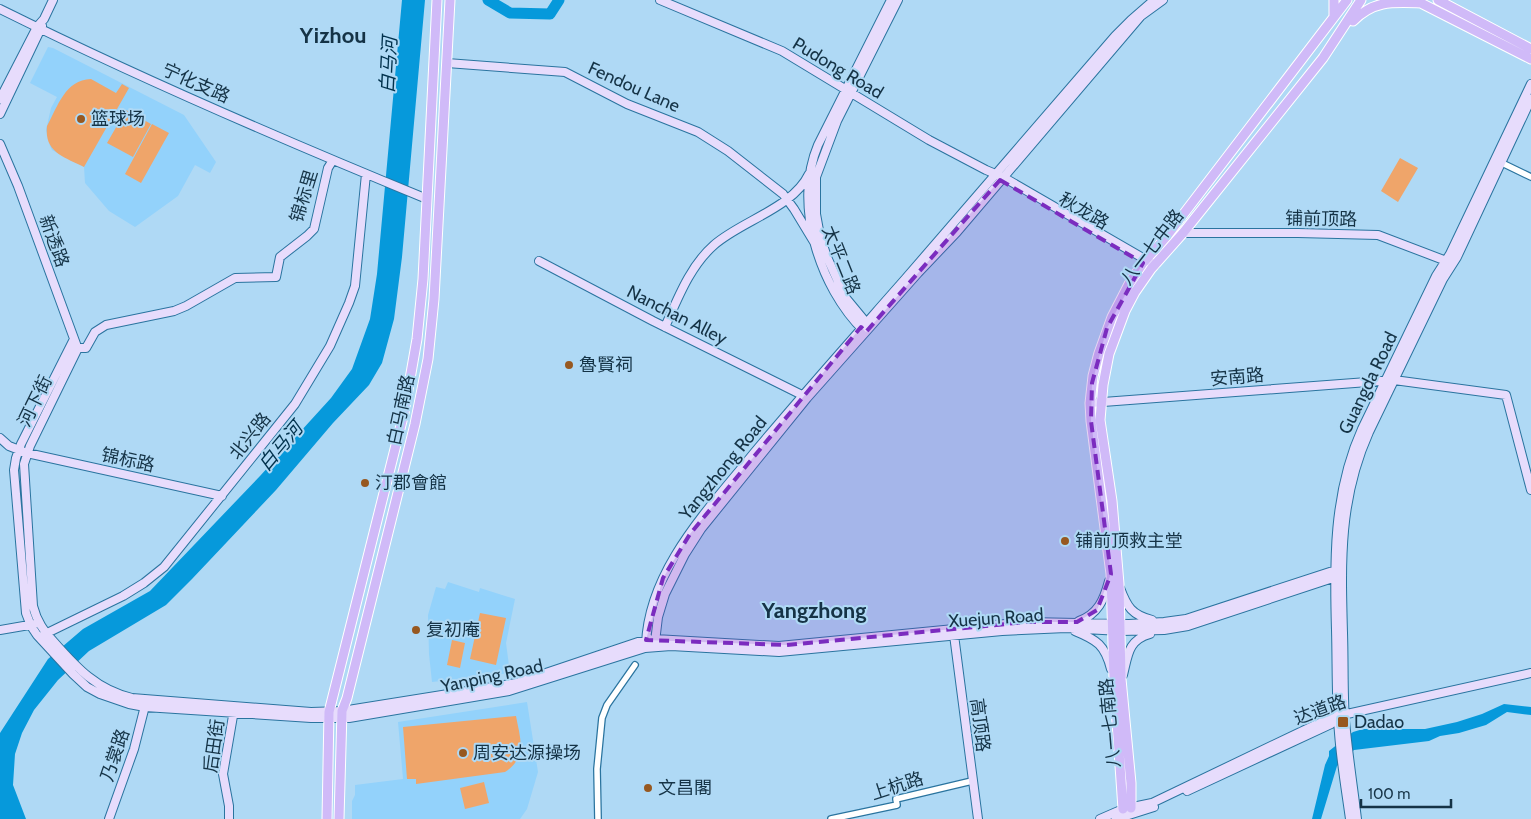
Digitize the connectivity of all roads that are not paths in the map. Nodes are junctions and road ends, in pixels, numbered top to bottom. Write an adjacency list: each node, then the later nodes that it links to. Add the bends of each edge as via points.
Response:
1 (54, 0): 17 (street)
2 (437, 0): 33 (main road)
3 (450, 0): 20 (main road, 白马南路)
4 (660, 0): 22 (street, Pudong Road, via 772,46)
5 (891, 0): 22 (street, 太平二路)
6 (898, 0): 22 (street, 太平二路)
7 (1154, 0): 31 (street, via 1125,25)
8 (1163, 0): 31 (street, via 1141,16)
9 (1334, 0): 15 (main road)
10 (1347, 0): 15 (main road, 八一七中路)
11 (1361, 0): 16 (main road, 八一七中路)
12 (1438, 0): 18 (main road)
13 (1418, 1): 16 (main road, via 1380,3); 19 (main road)
14 (0, 9): 17 (street, 宁化支路)
15 (1334, 18): 39 (main road, 八一七中路)
16 (1346, 24): 35 (main road, 八一七中路, via 1323,58)
17 (39, 29): 23 (street); 25 (street); 27 (street, 宁化支路)
18 (1531, 49)
19 (1531, 59)
20 (447, 63): 34 (street, Fendou Lane, via 568,73 627,104 705,135); 74 (main road, 白马南路, via 428,359 415,424)
21 (1531, 84): 38 (street, Guangda Road)
22 (849, 90): 29 (street, 太平二路, via 818,145); 31 (street, Pudong Road, via 916,132); 42 (street, 太平二路, via 816,177 816,209 830,265 845,297)
23 (0, 99)
24 (1531, 99): 28 (street, Guangda Road)
25 (0, 114)
26 (0, 144): 43 (street, 新透路)
27 (333, 160): 30 (street, 宁化支路); 40 (street, 锦标里, via 328,168 314,229 280,257 276,276)
28 (1502, 163): 32 (street); 38 (street, Guangda Road)
29 (810, 169): 34 (street, via 802,185); 36 (street, 太平二路, via 808,203)
30 (366, 174): 33 (street, 宁化支路); 54 (street, 北兴路, via 356,278 342,320 295,404)
31 (1000, 177): 39 (street, 秋龙路); 42 (street)
32 (1531, 177)
33 (427, 199): 75 (main road, via 422,298 409,389)
34 (787, 199): 36 (street, Fendou Lane); 41 (street, via 726,235 707,252 689,278)
35 (1184, 233): 38 (street, 铺前顶路, via 1378,235); 39 (main road, 八一七中路)
36 (814, 242): 42 (street, 太平二路, via 838,298)
37 (538, 261): 41 (street, Nanchan Alley)
38 (1450, 262): 45 (street, Guangda Road, via 1436,276); 46 (street, Guangda Road)
39 (1149, 264): 48 (main road, 八一七中路, via 1122,296 1107,328 1096,363); 49 (main road, 八一七中路, via 1112,342)
40 (235, 278): 44 (street, 河下街, via 174,311 102,327 92,335 86,348)
41 (665, 327): 47 (street, Nanchan Alley)
42 (866, 327): 47 (street, Yangzhong Road); 66 (street, Yangzhong Road, via 695,538 665,594)
43 (74, 339): 44 (street, 新透路); 51 (street, 河下街)
44 (78, 348): 52 (street, 河下街)
45 (1386, 380): 46 (street, 安南路); 49 (street, 安南路); 55 (street, Guangda Road, via 1349,461 1336,536)
46 (1394, 380): 53 (street, 安南路, via 1506,395); 55 (street, Guangda Road, via 1353,473)
47 (802, 395): 67 (street, Yangzhong Road, via 684,542 660,588 650,616)
48 (1090, 403): 49 (street, 安南路); 56 (main road, 八一七中路)
49 (1101, 403): 57 (main road, 八一七中路, via 1100,420 1112,501)
50 (0, 438): 51 (street, 锦标路)
51 (18, 450): 52 (street, 锦标路); 59 (street, 河下街, via 14,470 26,608)
52 (27, 453): 54 (street, 锦标路); 59 (street, 河下街, via 24,470)
53 (1531, 490)
54 (222, 496): 64 (street, 北兴路, via 155,575 123,596)
55 (1338, 573): 60 (street, Xuejun Road); 76 (street, Guangda Road)
56 (1111, 574): 58 (street, via 1105,597 1097,610); 62 (main road, 八一七中路)
57 (1119, 584): 60 (street, via 1132,611); 62 (main road, 八一七中路)
58 (1077, 622): 62 (street, Xuejun Road); 66 (street, Xuejun Road, via 1027,622 779,646)
59 (35, 625): 63 (street); 64 (street, 河下街)
60 (1164, 626): 62 (street, Xuejun Road); 71 (street, via 1134,641)
61 (1066, 628): 62 (street, Xuejun Road); 65 (street, Xuejun Road); 71 (street, via 1094,639 1107,654)
62 (1117, 628): 71 (main road, 八一七南路)
63 (0, 630)
64 (43, 635): 72 (street, 河下街, via 75,672 116,693)
65 (954, 635): 66 (street, Xuejun Road, via 779,652); 78 (street, 高顶路)
66 (655, 643): 67 (street, Xuejun Road)
67 (646, 644): 74 (street, Yanping Road, via 520,689)
68 (635, 665): 84 (street, via 607,705 602,718 597,769)
69 (1531, 673): 76 (street, 达道路)
70 (1531, 677): 76 (street, 达道路)
71 (1118, 679): 79 (main road, 八一七南路)
72 (146, 703): 73 (street); 80 (street, 乃裳路)
73 (234, 710): 75 (street); 81 (street, 后田街, via 224,774)
74 (341, 715): 75 (street); 83 (main road, 白马南路)
75 (328, 716): 82 (main road)
76 (1342, 718): 77 (street, via 1347,736); 77 (street, via 1340,742); 79 (street, 达道路, via 1290,737)
77 (1345, 758): 89 (street)
78 (972, 781): 85 (street, 上杭路, via 896,799 897,804); 86 (street, 高顶路)
79 (1127, 814): 87 (street); 88 (street)
80 (109, 819)
81 (229, 819)
82 (327, 819)
83 (339, 819)
84 (598, 819)
85 (831, 819)
86 (978, 819)
87 (1100, 819)
88 (1116, 819)
89 (1356, 819)

